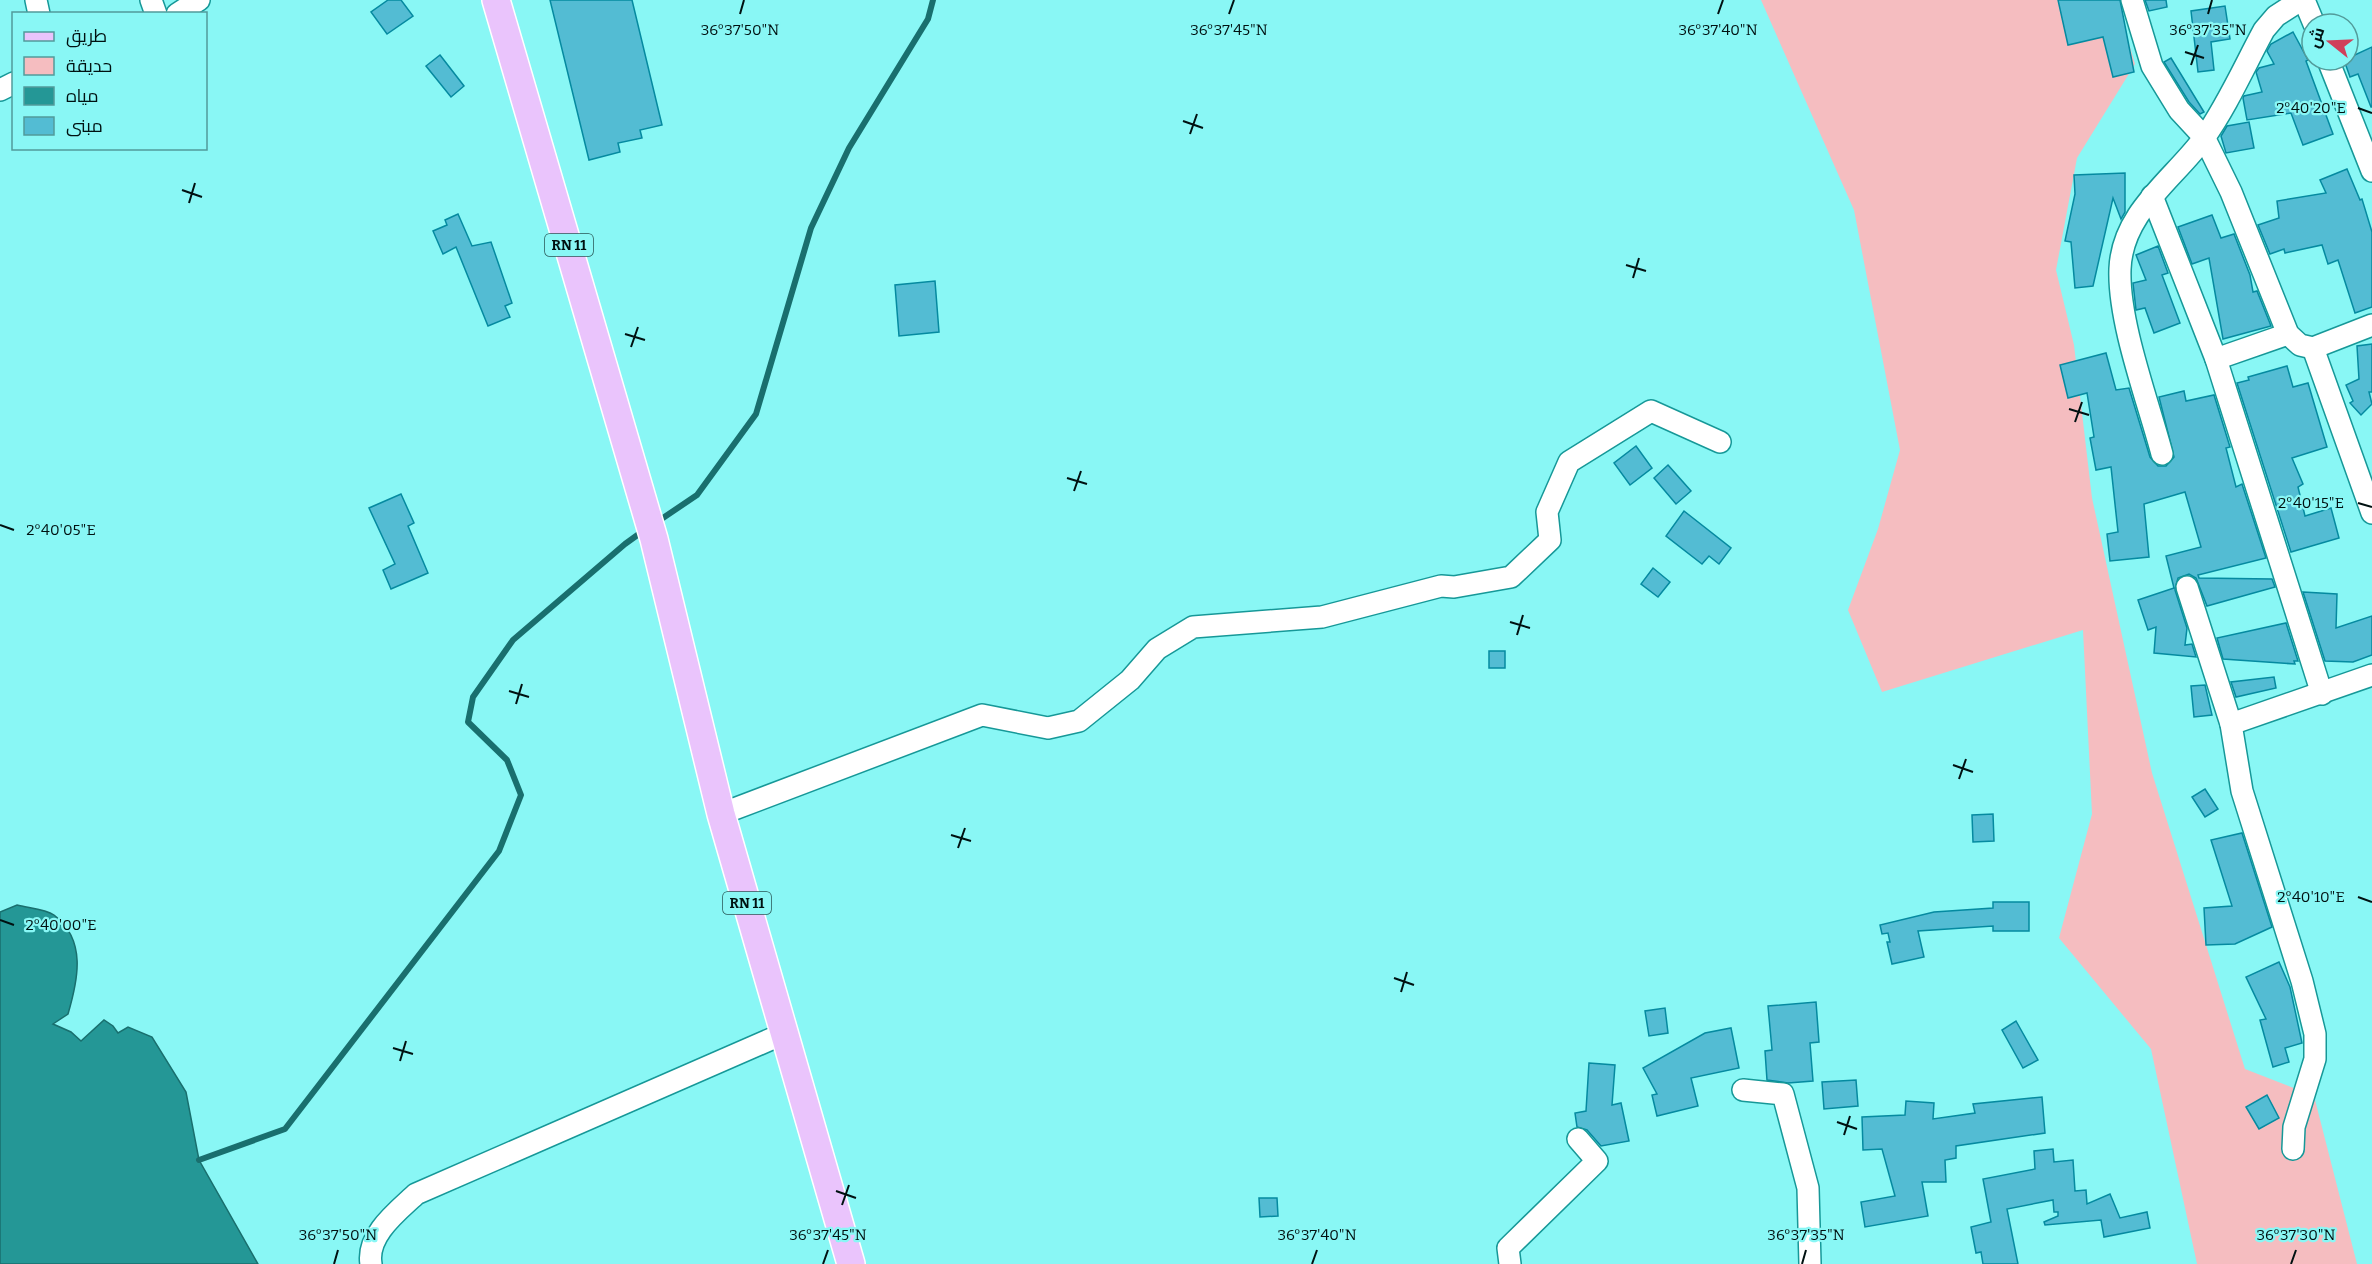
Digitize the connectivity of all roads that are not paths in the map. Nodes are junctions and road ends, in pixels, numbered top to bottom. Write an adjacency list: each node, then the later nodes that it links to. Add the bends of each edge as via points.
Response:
1 (199, 0): 5 (street)
2 (496, 0): 21 (main road, RN 11, via 654,539)
3 (2132, 0): 7 (street, via 2152,66 2179,110)
4 (2303, 0): 7 (street, via 2276,16 2264,30)
5 (180, 12)
6 (2333, 72): 8 (street)
7 (2204, 137): 9 (street); 11 (street, via 2231,192)
8 (2372, 171)
9 (2152, 196): 13 (street); 15 (street, via 2123,248 2120,269 2124,313)
10 (2372, 326): 12 (street)
11 (2288, 334): 12 (street, via 2300,345); 13 (street)
12 (2313, 348): 16 (street)
13 (2216, 359): 19 (street)
14 (1720, 442): 21 (street, via 1651,411 1569,462 1546,512 1550,540 1511,577 1441,586 1322,617 1193,627 1157,649 1130,680 1079,721 1047,728 982,715)
15 (2162, 454)
16 (2372, 513)
17 (2187, 587): 20 (street)
18 (2372, 675): 19 (street)
19 (2322, 694): 20 (street)
20 (2231, 724): 25 (street, via 2242,791 2315,1034 2315,1059 2294,1127)
21 (721, 814): 22 (main road, RN 11)
22 (784, 1033): 26 (street, via 416,1194 381,1228); 27 (main road, RN 11)
23 (1743, 1090): 29 (street, via 1783,1094 1808,1188)
24 (1578, 1139): 28 (street, via 1597,1161 1508,1248)
25 (2293, 1149)
26 (371, 1264)
27 (851, 1264)
28 (1510, 1264)
29 (1810, 1264)

